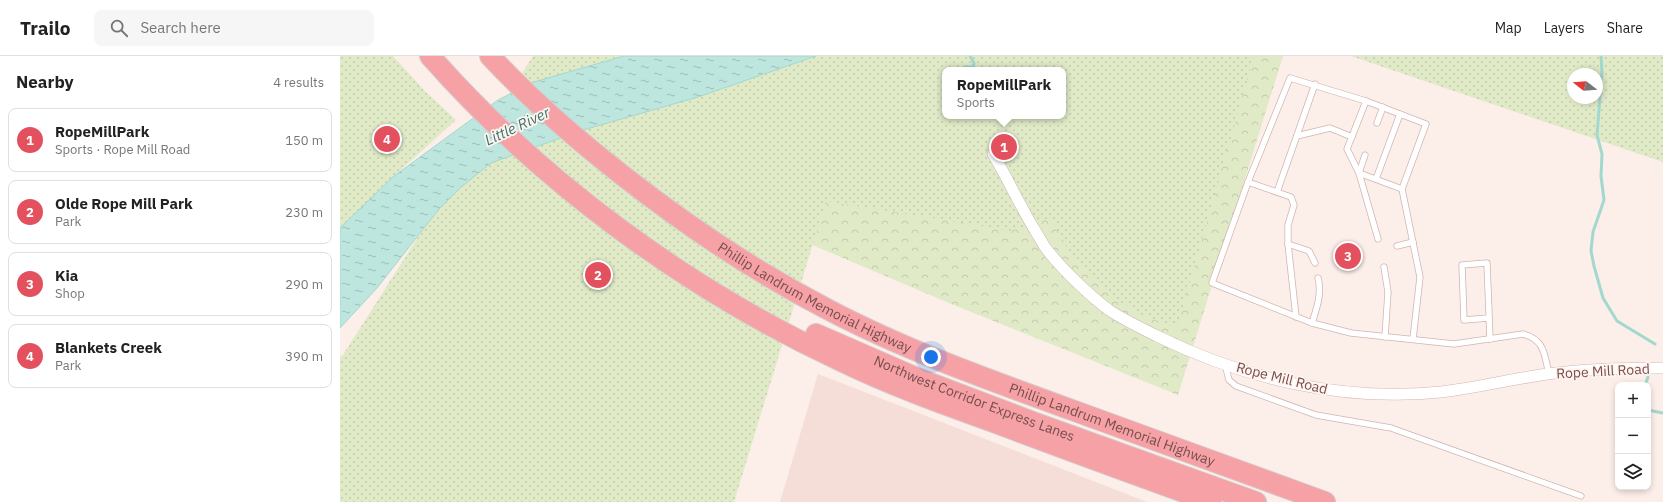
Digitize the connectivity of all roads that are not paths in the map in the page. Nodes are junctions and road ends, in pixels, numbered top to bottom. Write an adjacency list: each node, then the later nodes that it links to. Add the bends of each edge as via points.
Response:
1 (490, 56): 37 (highway, Phillip Landrum Memorial Highway, via 580,142 661,206 782,285 878,334 930,356 1027,394)
2 (431, 57): 24 (highway, via 506,133 558,180)
3 (1315, 84): 4 (lane); 8 (lane); 14 (lane, via 1290,78)
4 (1366, 101): 5 (lane); 9 (lane)
5 (1383, 107): 6 (lane); 7 (lane)
6 (1400, 114): 13 (lane); 15 (lane, via 1426,124)
7 (1377, 123)
8 (1297, 136): 9 (lane, via 1330,128); 16 (lane)
9 (1352, 137): 12 (lane, via 1347,149)
10 (993, 154): 31 (street, Rope Mill Road, via 1022,211 1047,251 1082,286 1110,310 1139,327 1190,352)
11 (1366, 154): 12 (lane)
12 (1359, 173): 13 (lane); 17 (lane)
13 (1376, 179): 15 (lane)
14 (1248, 182): 16 (lane); 25 (lane, via 1212,283)
15 (1402, 189): 18 (lane)
16 (1277, 192): 19 (lane, via 1291,196 1294,205 1288,225)
17 (1378, 239)
18 (1413, 242): 20 (lane); 29 (lane, via 1420,277)
19 (1288, 244): 21 (lane, via 1309,251); 25 (lane)
20 (1397, 246)
21 (1315, 264)
22 (1384, 267): 28 (lane, via 1388,292)
23 (1318, 278): 27 (lane, via 1319,302)
24 (697, 281): 35 (highway, via 800,341 889,383); 36 (highway, Northwest Corridor Express Lanes, via 754,302 837,344 917,378)
25 (1296, 317): 27 (lane)
26 (1489, 318): 26 (lane, via 1487,263 1462,265 1464,320); 30 (lane)
27 (1312, 323): 28 (lane, via 1352,333)
28 (1385, 337): 29 (lane)
29 (1413, 339): 30 (lane, via 1454,344)
30 (1490, 339): 33 (lane, via 1523,334 1533,337 1542,346)
31 (1225, 364): 33 (street, Rope Mill Road, via 1268,378 1329,391 1384,394 1440,392); 34 (lane, via 1229,380 1236,386 1316,415 1391,428)
32 (1663, 368): 33 (street, Rope Mill Road, via 1618,368)
33 (1550, 374)
34 (1581, 496)
35 (1211, 502)
36 (1256, 502)
37 (1325, 502)

